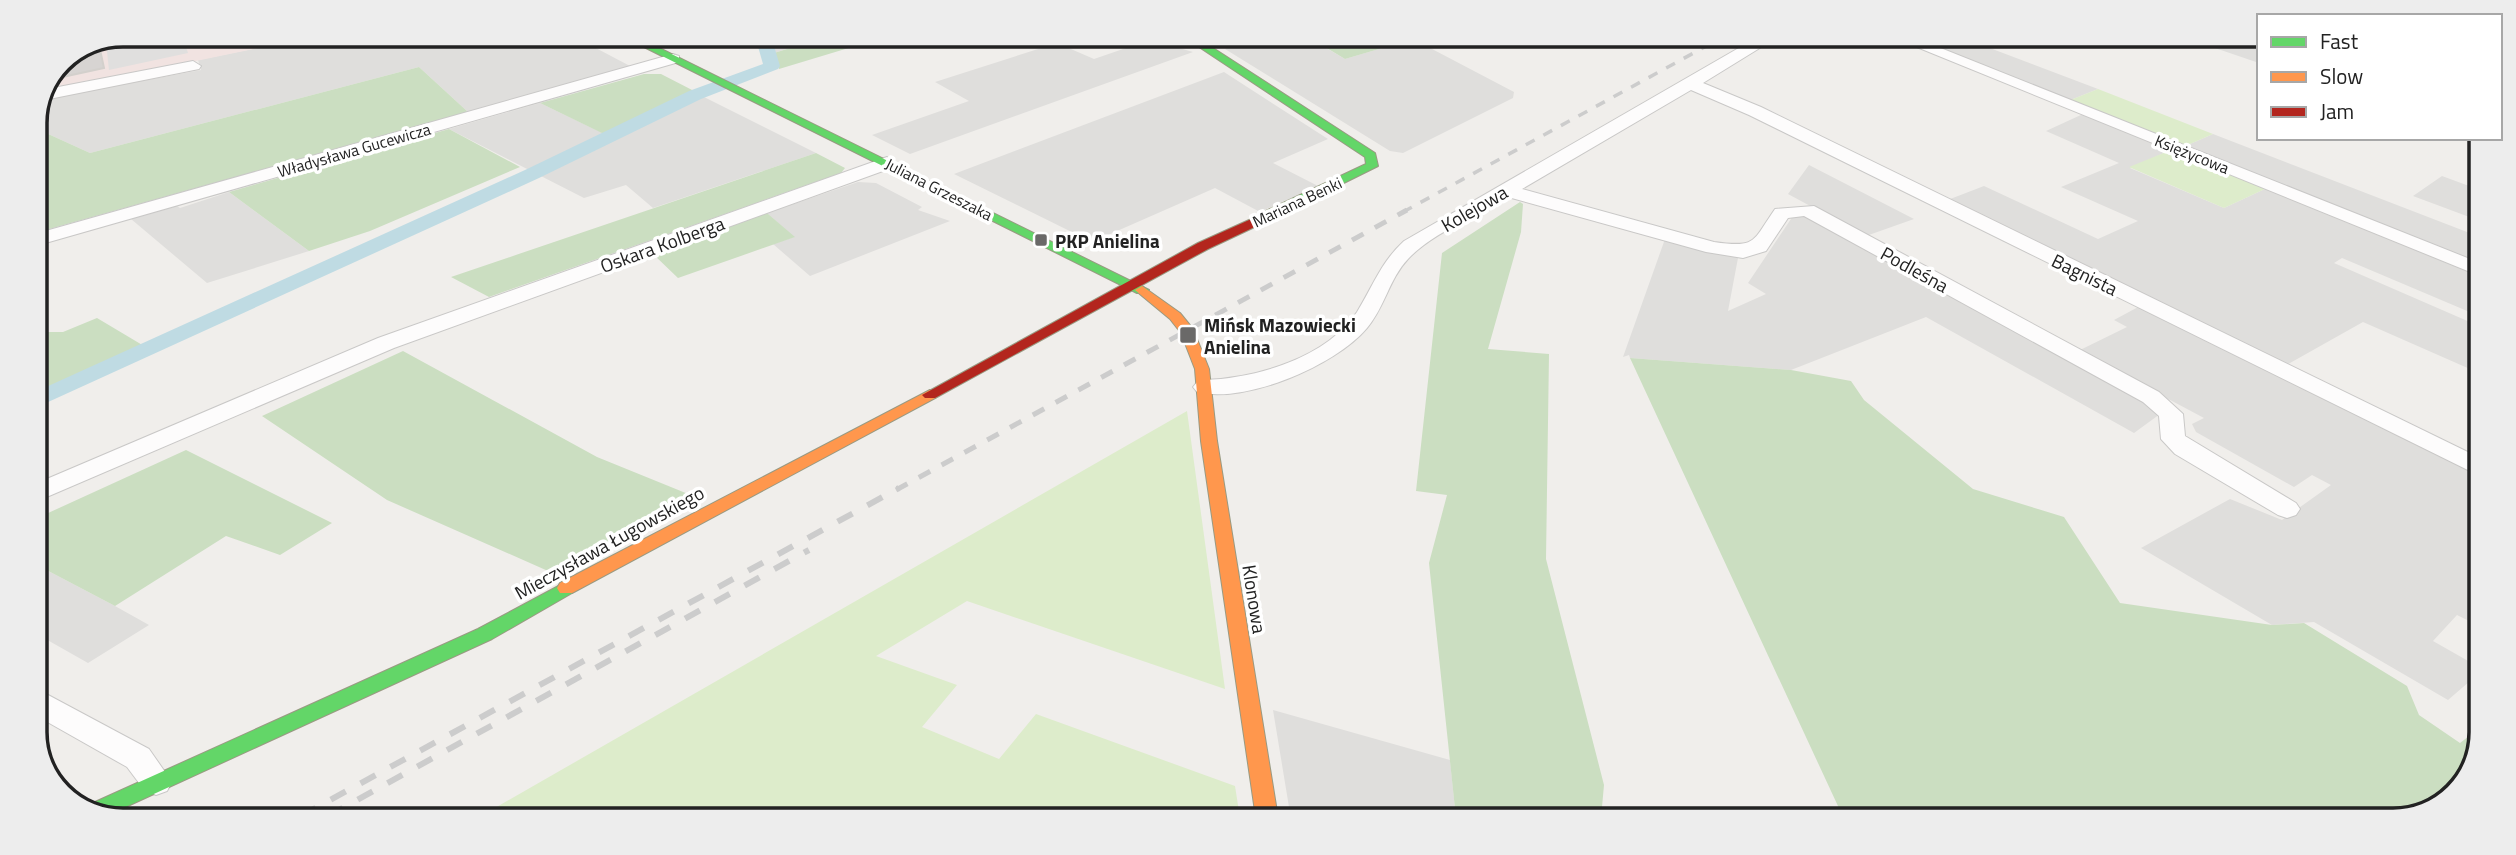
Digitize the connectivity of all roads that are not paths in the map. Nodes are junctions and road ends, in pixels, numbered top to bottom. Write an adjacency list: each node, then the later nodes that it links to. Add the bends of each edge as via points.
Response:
1 (648, 47): 5 (street, Juliana Grzeszaka)
2 (1205, 47): 13 (street, Mariana Benki, via 1371,156 1372,166 1203,246)
3 (1752, 47): 7 (street, Kolejowa)
4 (1927, 47): 12 (street, Księżycowa)
5 (673, 59): 9 (street, Juliana Grzeszaka); 11 (street, Władysława Gucewicza)
6 (193, 66): 8 (street)
7 (1690, 83): 10 (street, Kolejowa); 15 (street, Bagnista)
8 (53, 94)
9 (887, 163): 13 (street, Juliana Grzeszaka); 16 (street, Oskara Kolberga, via 437,324)
10 (1504, 190): 14 (street, Kolejowa, via 1398,255 1358,325 1342,339 1271,376 1232,387); 17 (street, Podleśna, via 1713,248 1749,251 1759,247 1782,213 1807,210 2151,397 2171,414 2173,439)
11 (47, 237)
12 (2469, 266)
13 (1134, 285): 14 (street, Juliana Grzeszaka, via 1167,306 1191,333); 19 (street, Mieczysława Ługowskiego, via 607,564 485,634)
14 (1205, 387): 21 (street, Klonowa, via 1209,441)
15 (2469, 463)
16 (47, 489)
17 (2287, 509)
18 (47, 707): 19 (street, via 138,758)
19 (156, 782): 20 (street, Mieczysława Ługowskiego)
20 (107, 806)
21 (1265, 808)

